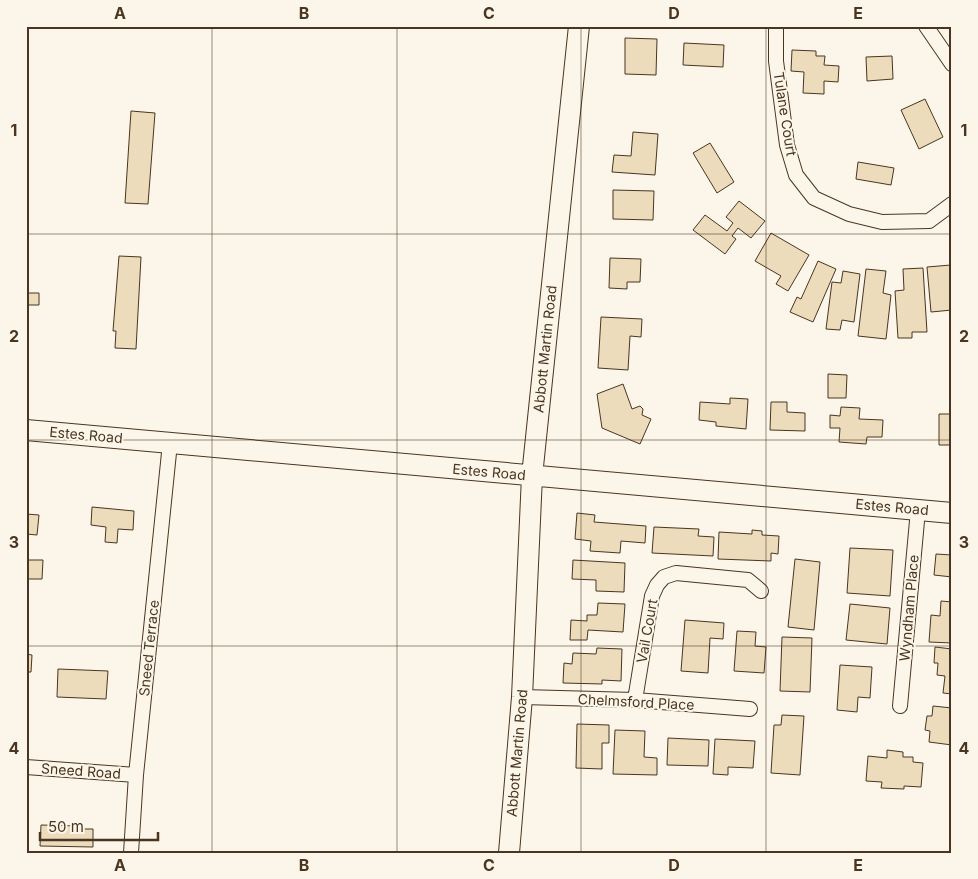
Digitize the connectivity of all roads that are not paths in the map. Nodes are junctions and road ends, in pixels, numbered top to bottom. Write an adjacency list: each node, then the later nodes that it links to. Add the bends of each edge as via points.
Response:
1 (579, 26): 8 (main road, Abbott Martin Road)
2 (776, 26): 5 (street, Tulane Court, via 776,61 787,145 796,175 814,198 849,214 882,222 929,221)
3 (926, 26): 4 (street)
4 (952, 64)
5 (952, 204)
6 (26, 430): 7 (main road, Estes Road)
7 (170, 443): 8 (main road, Estes Road); 17 (street, Sneed Terrace)
8 (532, 476): 9 (main road, Estes Road); 12 (main road, Abbott Martin Road)
9 (918, 510): 10 (main road, Estes Road); 14 (street, Wyndham Place)
10 (952, 513)
11 (761, 591): 13 (street, Vail Court, via 748,580 676,573 664,577 652,596)
12 (522, 697): 13 (street, Chelmsford Place); 19 (main road, Abbott Martin Road)
13 (635, 700): 15 (street, Chelmsford Place)
14 (900, 706)
15 (750, 709)
16 (26, 767): 17 (street, Sneed Road)
17 (136, 775): 18 (street, Sneed Terrace)
18 (131, 853)
19 (509, 853)

